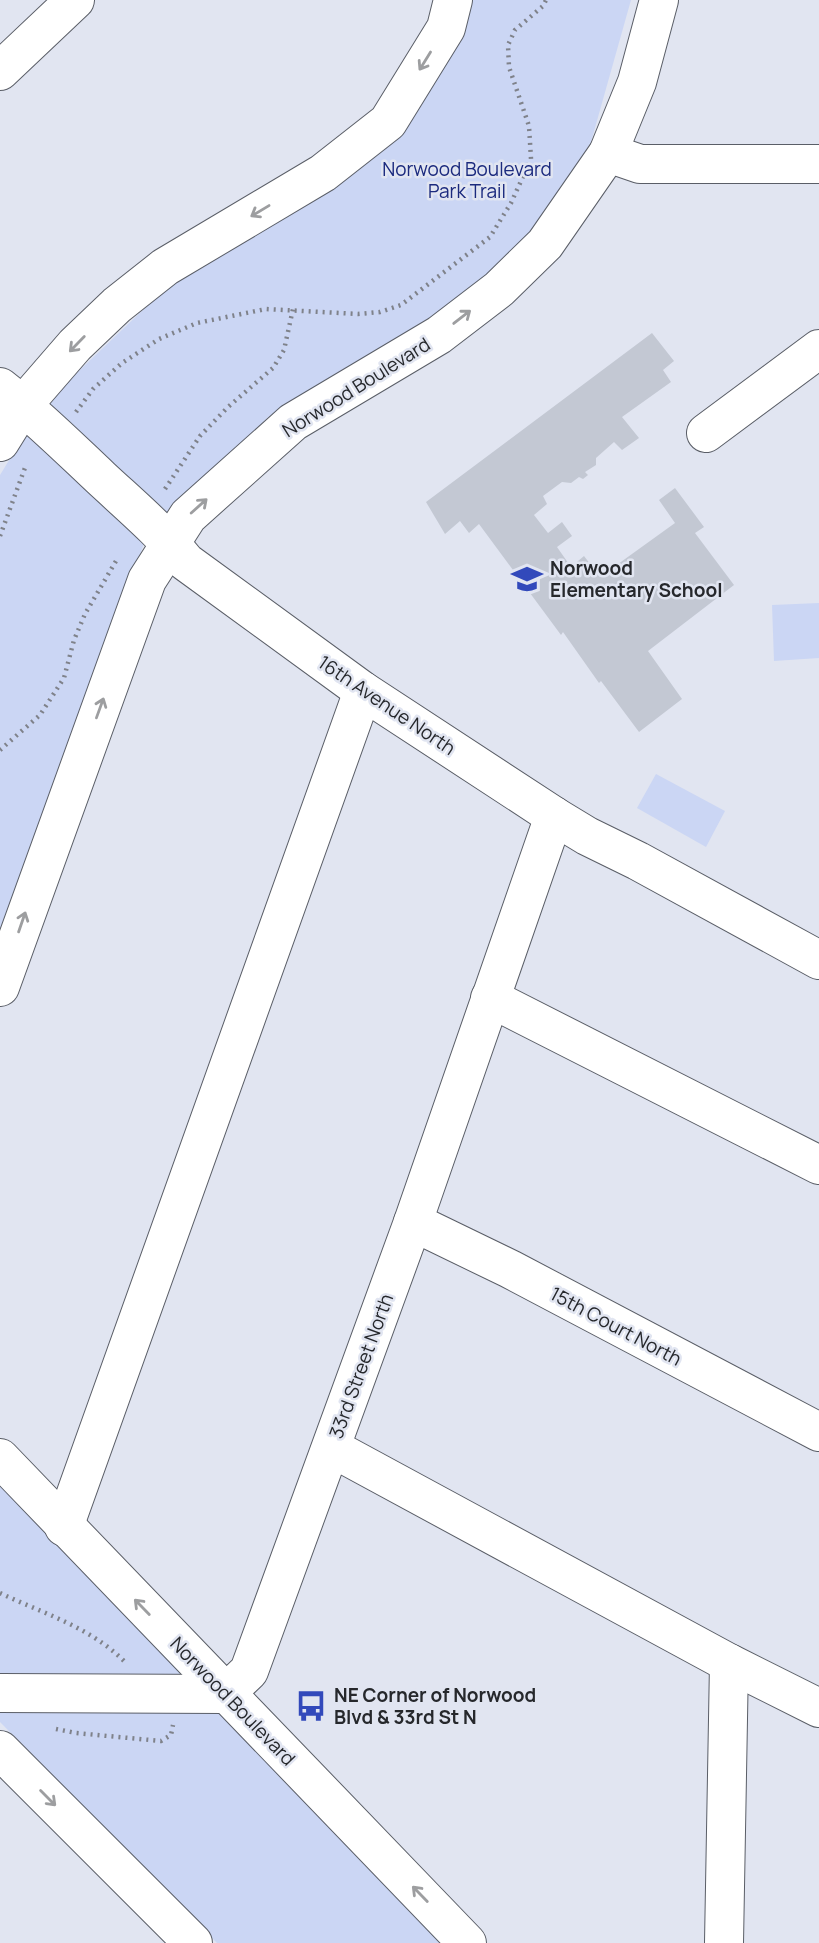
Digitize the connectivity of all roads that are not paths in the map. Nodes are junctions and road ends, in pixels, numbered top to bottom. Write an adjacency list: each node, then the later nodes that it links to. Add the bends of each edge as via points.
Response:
1 (75, 0): 4 (street)
2 (453, 0): 8 (street, one-way to 8, via 446,28 388,122 323,173 165,267)
3 (659, 0): 5 (street, Norwood Boulevard, via 637,82)
4 (0, 71)
5 (608, 153): 6 (street, via 640,164); 11 (street, Norwood Boulevard, one-way to 5, via 188,516 293,422 439,335 499,289 545,244)
6 (819, 163)
7 (819, 349): 9 (street)
8 (12, 396): 10 (street); 11 (street, 16th Avenue North, via 70,422)
9 (706, 433)
10 (0, 442)
11 (158, 531): 12 (street, 16th Avenue North, via 186,562); 15 (street, Norwood Boulevard, one-way to 11, via 147,580)
12 (363, 691): 13 (street, 16th Avenue North); 22 (street)
13 (554, 816): 14 (street, 16th Avenue North); 16 (street, 33rd Street North)
14 (819, 960)
15 (0, 987)
16 (491, 998): 17 (street); 18 (street, 33rd Street North)
17 (819, 1165)
18 (413, 1222): 19 (street, 15th Court North); 20 (street, 33rd Street North)
19 (819, 1432)
20 (332, 1448): 23 (street); 25 (street, 33rd Street North, via 249,1671)
21 (0, 1458): 22 (street, Norwood Boulevard)
22 (64, 1527): 25 (street, Norwood Boulevard, one-way to 22)
23 (729, 1663): 26 (street); 30 (street)
24 (0, 1693): 25 (street)
25 (225, 1694): 29 (street, Norwood Boulevard, one-way to 25)
26 (819, 1707)
27 (0, 1750): 28 (street, one-way to 28)
28 (193, 1943)
29 (467, 1943)
30 (724, 1943)

